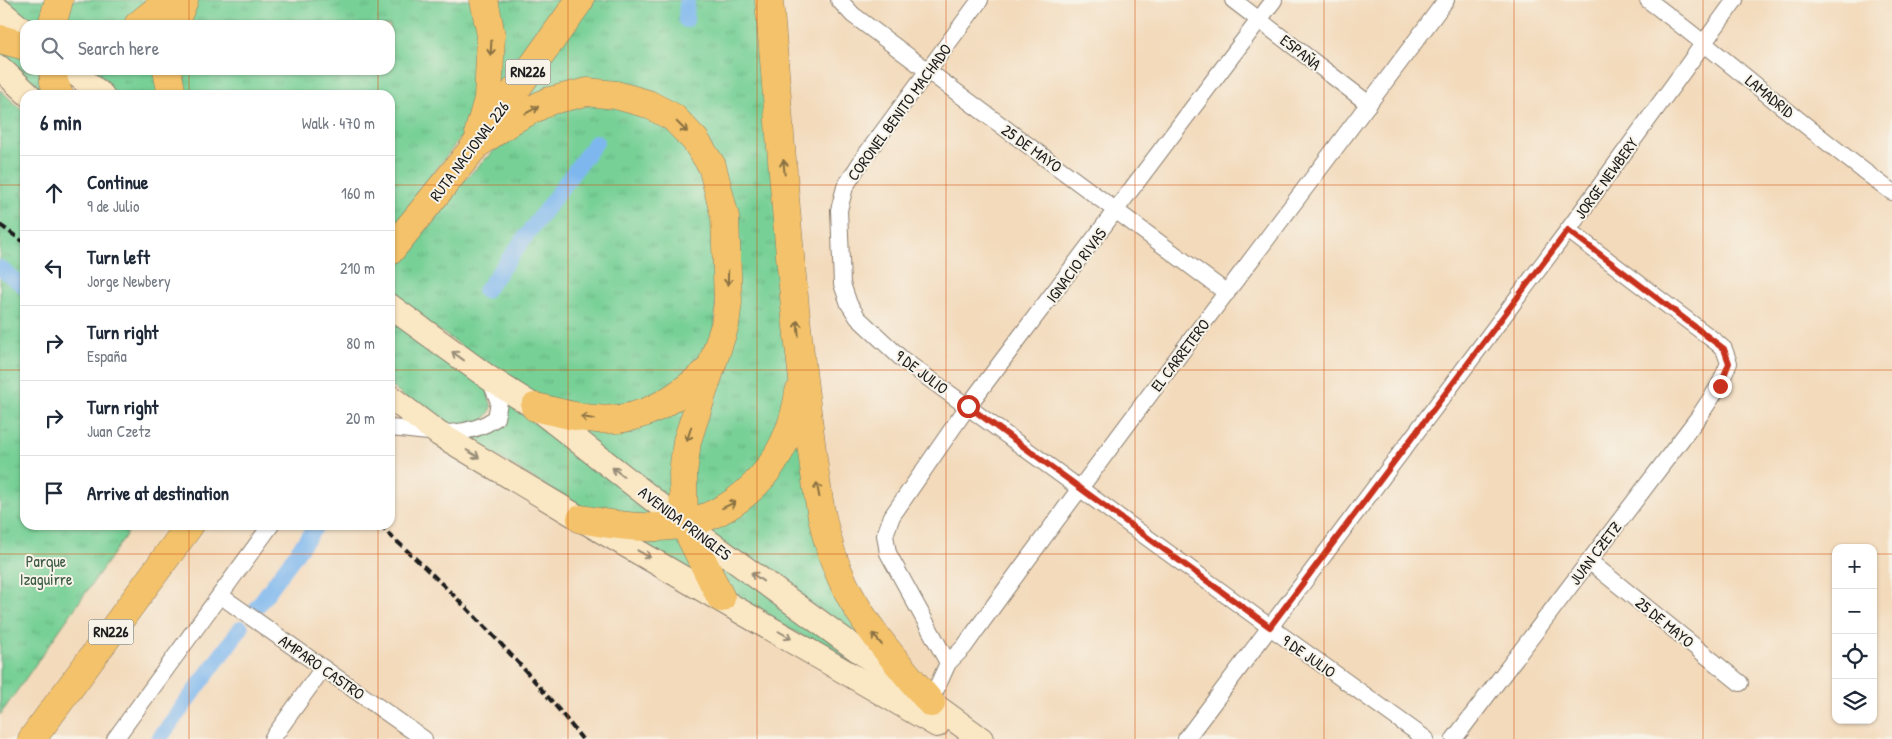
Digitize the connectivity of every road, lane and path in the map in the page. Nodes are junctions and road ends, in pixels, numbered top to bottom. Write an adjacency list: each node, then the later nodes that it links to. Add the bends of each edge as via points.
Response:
1 (59, 0): 15 (highway)
2 (169, 0): 16 (highway)
3 (184, 0): 17 (highway)
4 (484, 0): 33 (highway, one-way to 33, via 492,35 488,100)
5 (580, 0): 33 (highway, RUTA NACIONAL 226 / RN226)
6 (769, 0): 42 (highway, one-way to 6)
7 (839, 0): 24 (street, 25 DE MAYO, via 853,15)
8 (980, 0): 24 (street, CORONEL BENITO MACHADO)
9 (1233, 0): 18 (street, ESPAÑA)
10 (1274, 0): 18 (street, IGNACIO RIVAS)
11 (1446, 0): 32 (street, EL CARRETERO)
12 (1648, 0): 21 (street, LAMADRID)
13 (1735, 0): 21 (street, JORGE NEWBERY)
14 (0, 11): 19 (main road)
15 (53, 20)
16 (144, 20)
17 (176, 20)
18 (1259, 20): 32 (street, ESPAÑA); 35 (street, IGNACIO RIVAS)
19 (20, 28)
20 (0, 40): 22 (highway)
21 (1705, 43): 34 (street, LAMADRID, via 1845,158); 36 (street, JORGE NEWBERY)
22 (20, 45)
23 (0, 68): 28 (main road)
24 (928, 71): 35 (street, 25 DE MAYO); 40 (street, CORONEL BENITO MACHADO, via 845,187 839,210 842,284)
25 (53, 75): 29 (highway)
26 (77, 75): 30 (main road)
27 (168, 75): 31 (highway)
28 (24, 90)
29 (58, 90)
30 (96, 90)
31 (171, 90)
32 (1369, 104): 38 (street, EL CARRETERO)
33 (476, 145): 37 (highway, RUTA NACIONAL 226 / RN226); 41 (highway, one-way to 41, via 514,119 549,101 587,92 648,104 673,117 695,140 712,166 725,217 728,302 725,325)
34 (1892, 192)
35 (1116, 211): 38 (street, 25 DE MAYO); 45 (street, IGNACIO RIVAS)
36 (1568, 230): 54 (street, JUAN CZETZ, via 1716,342 1724,349 1729,363 1720,386 1700,415); 57 (street, JORGE NEWBERY)
37 (395, 245)
38 (1227, 293): 49 (street, EL CARRETERO)
39 (395, 310): 43 (main road, AVENIDA PRINGLES, one-way to 39)
40 (858, 318): 45 (street, 9 DE JULIO, via 902,359)
41 (710, 369): 46 (highway, one-way to 46, via 681,394 652,411 625,418 596,420); 51 (highway, one-way to 51, via 687,441 683,472)
42 (802, 369): 51 (highway, one-way to 42, via 738,501 762,480 785,442 796,409); 61 (highway, one-way to 42, via 870,630 844,583 828,544)
43 (489, 378): 46 (main road, AVENIDA PRINGLES); 48 (street, via 499,402 496,418 483,427)
44 (395, 401): 48 (main road, AVENIDA PRINGLES)
45 (968, 406): 49 (street, 9 DE JULIO); 58 (street, IGNACIO RIVAS, via 892,516 885,535 888,553)
46 (535, 407): 51 (main road, AVENIDA PRINGLES, one-way to 46)
47 (395, 429): 48 (street)
48 (439, 434): 50 (main road, AVENIDA PRINGLES, one-way to 50)
49 (1079, 486): 57 (street, 9 DE JULIO); 58 (street, EL CARRETERO, via 964,647)
50 (581, 519): 51 (highway, via 622,526); 56 (main road, AVENIDA PRINGLES, one-way to 56)
51 (684, 524): 56 (highway); 61 (main road, AVENIDA PRINGLES, one-way to 51)
52 (186, 530): 62 (highway, RN226)
53 (267, 530): 55 (street)
54 (1589, 561): 60 (street, 25 DE MAYO); 70 (street, JUAN CZETZ)
55 (221, 596): 59 (street, AMPARO CASTRO); 63 (street)
56 (722, 598): 61 (main road, AVENIDA PRINGLES, one-way to 61)
57 (1270, 627): 68 (street, JORGE NEWBERY); 69 (street, 9 DE JULIO)
58 (948, 663): 61 (street, EL CARRETERO)
59 (323, 668): 64 (street); 65 (street, AMPARO CASTRO)
60 (1740, 683)
61 (927, 710): 66 (main road, AVENIDA PRINGLES); 67 (main road, AVENIDA PRINGLES)
62 (32, 739)
63 (115, 739)
64 (272, 739)
65 (424, 739)
66 (962, 739)
67 (981, 739)
68 (1186, 739)
69 (1426, 739)
70 (1454, 739)

